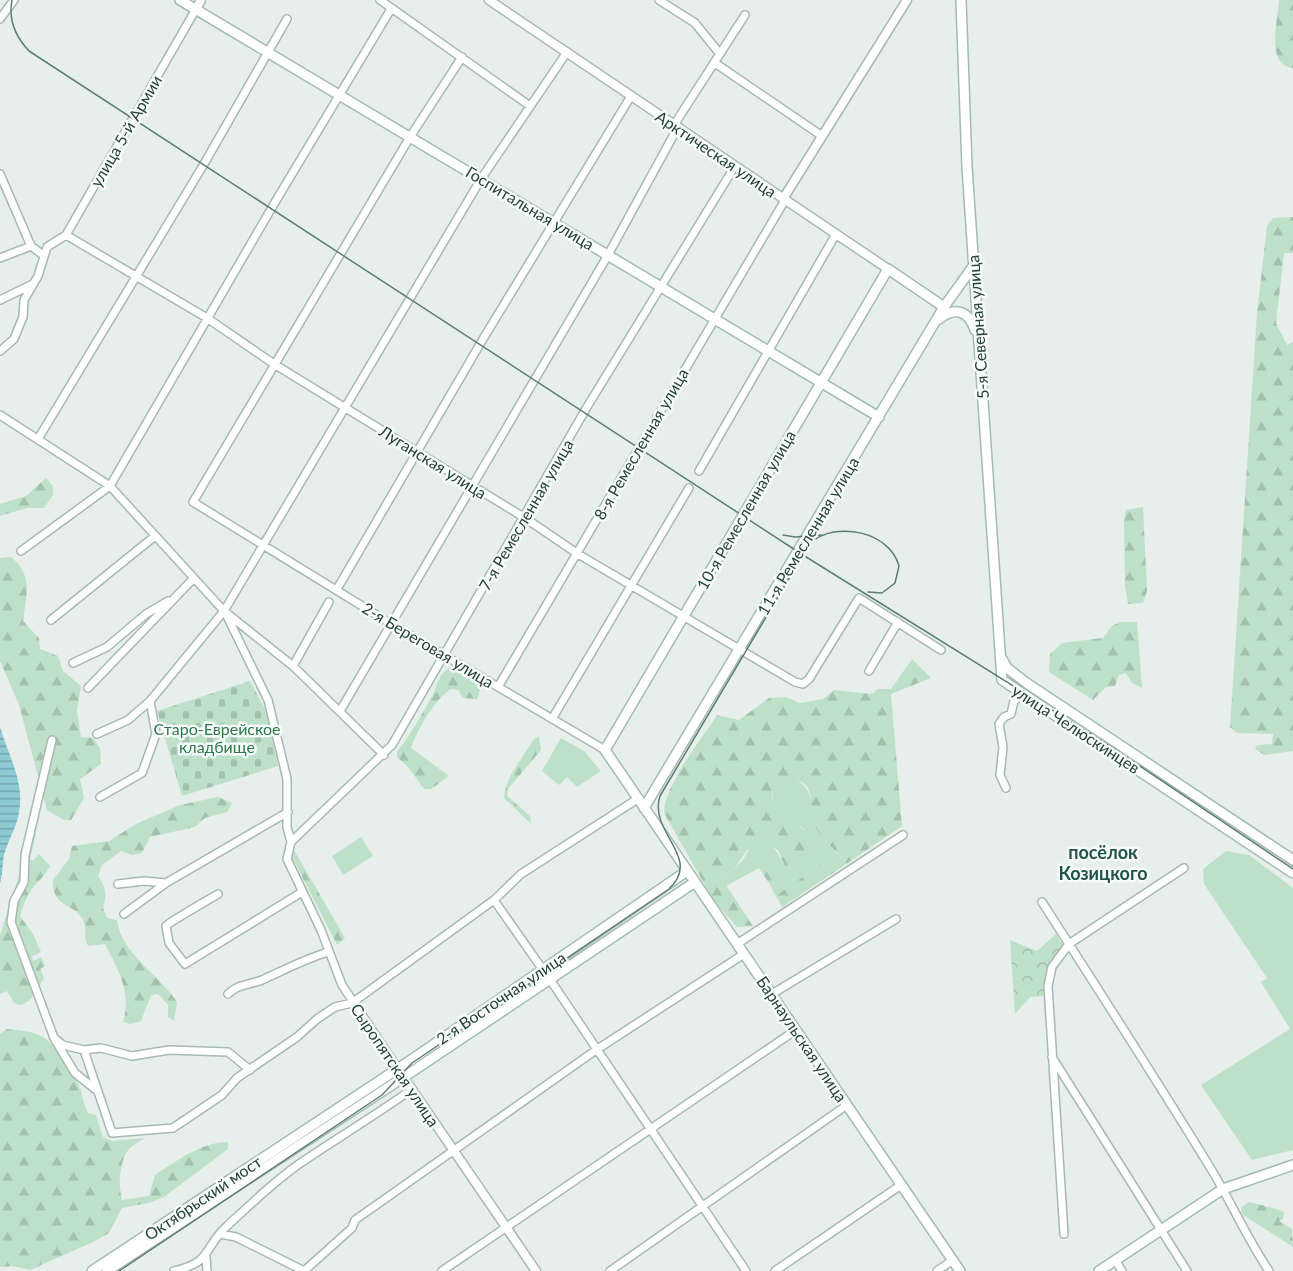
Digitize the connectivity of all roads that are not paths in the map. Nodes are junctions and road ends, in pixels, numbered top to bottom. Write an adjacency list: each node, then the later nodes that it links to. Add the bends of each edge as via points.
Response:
1 (14, 0): 12 (street)
2 (180, 0): 9 (main road, Госпитальная улица)
3 (201, 0): 9 (street, улица 5-й Армии)
4 (380, 0): 10 (street)
5 (489, 0): 15 (street, Арктическая улица)
6 (659, 0): 16 (street, via 695,23)
7 (907, 0): 23 (street, 8-я Ремесленная улица)
8 (961, 0): 37 (main road, 5-я Северная улица)
9 (196, 9): 14 (main road, Госпитальная улица); 32 (street, улица 5-й Армии)
10 (391, 9): 17 (street); 19 (street)
11 (745, 15): 16 (street)
12 (0, 19)
13 (287, 19): 14 (street)
14 (268, 52): 19 (main road, Госпитальная улица); 39 (street)
15 (567, 52): 20 (street, Арктическая улица); 21 (street)
16 (720, 54): 18 (street)
17 (462, 57): 21 (street); 24 (street)
18 (715, 63): 22 (street); 23 (street)
19 (339, 94): 24 (main road, Госпитальная улица); 44 (street)
20 (631, 96): 22 (street, Арктическая улица); 30 (street)
21 (530, 106): 27 (street)
22 (676, 126): 25 (street, Арктическая улица); 35 (street)
23 (822, 136): 29 (street, 8-я Ремесленная улица)
24 (410, 137): 27 (main road, Госпитальная улица); 50 (street)
25 (735, 166): 29 (street, Арктическая улица); 41 (street, 7-я Ремесленная улица)
26 (0, 174): 28 (street)
27 (480, 178): 30 (main road, Госпитальная улица); 52 (street)
28 (2, 184): 33 (street)
29 (784, 200): 31 (street, Арктическая улица); 45 (street, 8-я Ремесленная улица)
30 (554, 222): 35 (main road, Госпитальная улица); 56 (street)
31 (836, 234): 38 (street, Арктическая улица); 48 (street)
32 (66, 235): 34 (street, улица 5-й Армии, via 47,247); 39 (street, Луганская улица)
33 (31, 246): 34 (street); 36 (street)
34 (43, 255): 40 (street, via 38,276)
35 (608, 255): 41 (main road, Госпитальная улица); 59 (street)
36 (0, 258)
37 (974, 265): 43 (main road, 11-я Ремесленная улица); 47 (main road, 5-я Северная улица)
38 (888, 269): 43 (main road, Арктическая улица); 51 (main road, 10-я Ремесленная улица)
39 (135, 277): 44 (street, Луганская улица); 55 (street)
40 (31, 285): 42 (street); 49 (street, via 14,339)
41 (662, 286): 45 (main road, Госпитальная улица); 61 (street, 7-я Ремесленная улица, via 587,407)
42 (0, 300)
43 (944, 307): 46 (main road, 11-я Ремесленная улица)
44 (207, 318): 50 (street, Луганская улица); 58 (street)
45 (715, 318): 48 (main road, Госпитальная улица); 65 (street, 8-я Ремесленная улица)
46 (935, 323): 47 (main road, via 946,314 962,312 970,318); 54 (main road, 11-я Ремесленная улица)
47 (979, 342): 78 (main road, 5-я Северная улица)
48 (767, 350): 51 (main road, Госпитальная улица); 57 (street)
49 (0, 351)
50 (274, 364): 52 (street, Луганская улица); 63 (street, 2-я Береговая улица, via 193,502)
51 (822, 381): 54 (main road, Госпитальная улица); 72 (main road, 10-я Ремесленная улица)
52 (346, 409): 56 (street, Луганская улица); 63 (street)
53 (0, 415): 55 (street)
54 (879, 417): 76 (main road, 11-я Ремесленная улица)
55 (38, 439): 58 (street)
56 (418, 453): 59 (street, Луганская улица); 68 (street)
57 (699, 471)
58 (110, 486): 62 (street); 64 (street)
59 (470, 486): 61 (street, Луганская улица); 75 (street)
60 (689, 488): 67 (street)
61 (525, 518): 65 (street, Луганская улица); 79 (street, 7-я Ремесленная улица)
62 (155, 536): 66 (street); 73 (street)
63 (264, 546): 68 (street, 2-я Береговая улица); 71 (street)
64 (21, 551)
65 (578, 554): 67 (street, Луганская улица); 83 (street, 8-я Ремесленная улица)
66 (193, 579): 69 (street); 71 (street)
67 (631, 585): 72 (street, Луганская улица); 88 (street)
68 (337, 589): 75 (street, 2-я Береговая улица)
69 (175, 597): 80 (street, via 146,614 107,647); 84 (street)
70 (329, 602): 81 (street)
71 (224, 611): 81 (street); 86 (street); 99 (street, Сыропятская улица, via 268,700 287,779)
72 (684, 616): 76 (street, Луганская улица); 93 (main road, 10-я Ремесленная улица)
73 (51, 620)
74 (898, 622): 76 (street, Луганская улица, via 859,598 803,684); 77 (street); 82 (street)
75 (393, 625): 79 (street, 2-я Береговая улица); 87 (street)
76 (740, 650): 98 (main road, 11-я Ремесленная улица)
77 (941, 650)
78 (999, 654): 85 (main road, улица Челюскинцев, via 1002,680); 89 (main road, улица Челюскинцев, via 1013,674)
79 (445, 656): 83 (street, 2-я Береговая улица); 94 (street, 7-я Ремесленная улица)
80 (73, 663)
81 (293, 666): 87 (street)
82 (869, 671)
83 (498, 687): 88 (street, 2-я Береговая улица)
84 (88, 688)
85 (1022, 695): 90 (main road, улица Челюскинцев); 95 (street, via 1014,701 1011,714 999,724 1003,747 1000,775)
86 (150, 701): 91 (street, via 128,720); 96 (street, via 156,734 142,773)
87 (340, 711): 94 (street)
88 (552, 719): 93 (street, 2-я Береговая улица)
89 (1087, 723): 90 (main road); 102 (main road, улица Челюскинцев)
90 (1081, 733): 105 (main road, улица Челюскинцев)
91 (97, 734)
92 (52, 740): 124 (street, via 24,855 24,882 14,901 11,922)
93 (605, 750): 97 (main road, 2-я Береговая улица)
94 (384, 755): 101 (street, 7-я Ремесленная улица)
95 (1006, 788)
96 (100, 797)
97 (639, 798): 98 (main road, 2-я Береговая улица); 111 (street, via 521,874)
98 (644, 808): 104 (main road, Барнаульская улица)
99 (288, 812): 101 (street, Сыропятская улица); 106 (street)
100 (903, 835): 115 (street)
101 (291, 842): 109 (street, Сыропятская улица, via 287,859)
102 (1293, 860)
103 (1184, 868): 116 (street)
104 (687, 871): 107 (main road, Барнаульская улица); 119 (main road, 2-я Восточная улица)
105 (1293, 873)
106 (166, 882): 108 (street); 113 (street)
107 (694, 882): 115 (main road, Барнаульская улица); 119 (main road, 2-я Восточная улица)
108 (118, 884)
109 (302, 892): 110 (street, via 185,964 169,943 166,926); 117 (street, Сыропятская улица)
110 (218, 894)
111 (494, 900): 119 (street); 122 (street)
112 (1042, 902): 116 (street)
113 (124, 914)
114 (896, 919): 121 (street)
115 (737, 944): 118 (main road, Барнаульская улица)
116 (1069, 944): 127 (street, via 1052,967 1048,986); 139 (street)
117 (328, 952): 120 (street, via 236,986); 122 (street, Сыропятская улица)
118 (744, 954): 121 (main road, Барнаульская улица); 126 (street)
119 (546, 974): 126 (street); 128 (main road, 2-я Восточная улица); 130 (main road, 2-я Восточная улица)
120 (228, 994)
121 (772, 994): 123 (main road, Барнаульская улица)
122 (352, 1003): 128 (street, Сыропятская улица); 129 (street, via 335,1007)
123 (796, 1030): 133 (main road, Барнаульская улица); 135 (street)
124 (54, 1038): 125 (street, via 63,1046); 131 (street, via 75,1073)
125 (84, 1050): 129 (street, via 101,1048 132,1056 170,1050 228,1052); 131 (street)
126 (596, 1050): 135 (street); 136 (street)
127 (1052, 1056): 142 (street); 144 (street)
128 (398, 1069): 130 (street, Сыропятская улица); 134 (main road, 2-я Восточная улица)
129 (250, 1070): 131 (street, via 222,1095 173,1128 115,1134 109,1129)
130 (404, 1077): 132 (street, Сыропятская улица); 134 (main road, 2-я Восточная улица)
131 (96, 1090)
132 (411, 1090): 136 (street, Сыропятская улица); 143 (street, via 307,1159)
133 (847, 1105): 138 (main road, Барнаульская улица); 140 (street)
134 (316, 1127): 148 (main road, Октябрьский мост); 149 (main road, Октябрьский мост)
135 (650, 1131): 140 (street); 141 (street)
136 (454, 1152): 141 (street, Сыропятская улица); 152 (street, via 355,1220 352,1228)
137 (1293, 1165): 139 (main road)
138 (901, 1185): 146 (main road, Барнаульская улица); 157 (street)
139 (1223, 1189): 142 (main road); 163 (street)
140 (701, 1207): 155 (street); 156 (street)
141 (506, 1227): 153 (street); 154 (street, Сыропятская улица)
142 (1161, 1228): 147 (main road); 162 (street)
143 (220, 1234): 145 (street); 152 (street, via 236,1237)
144 (1064, 1234)
145 (206, 1257): 150 (street); 151 (street)
146 (953, 1260): 158 (street); 159 (main road, Барнаульская улица)
147 (1115, 1260): 160 (main road); 161 (street)
148 (92, 1271)
149 (107, 1271)
150 (174, 1271)
151 (207, 1271)
152 (304, 1271)
153 (442, 1271)
154 (536, 1271)
155 (610, 1271)
156 (746, 1271)
157 (775, 1271)
158 (937, 1271)
159 (960, 1271)
160 (1099, 1271)
161 (1122, 1271)
162 (1187, 1271)
163 (1269, 1271)

